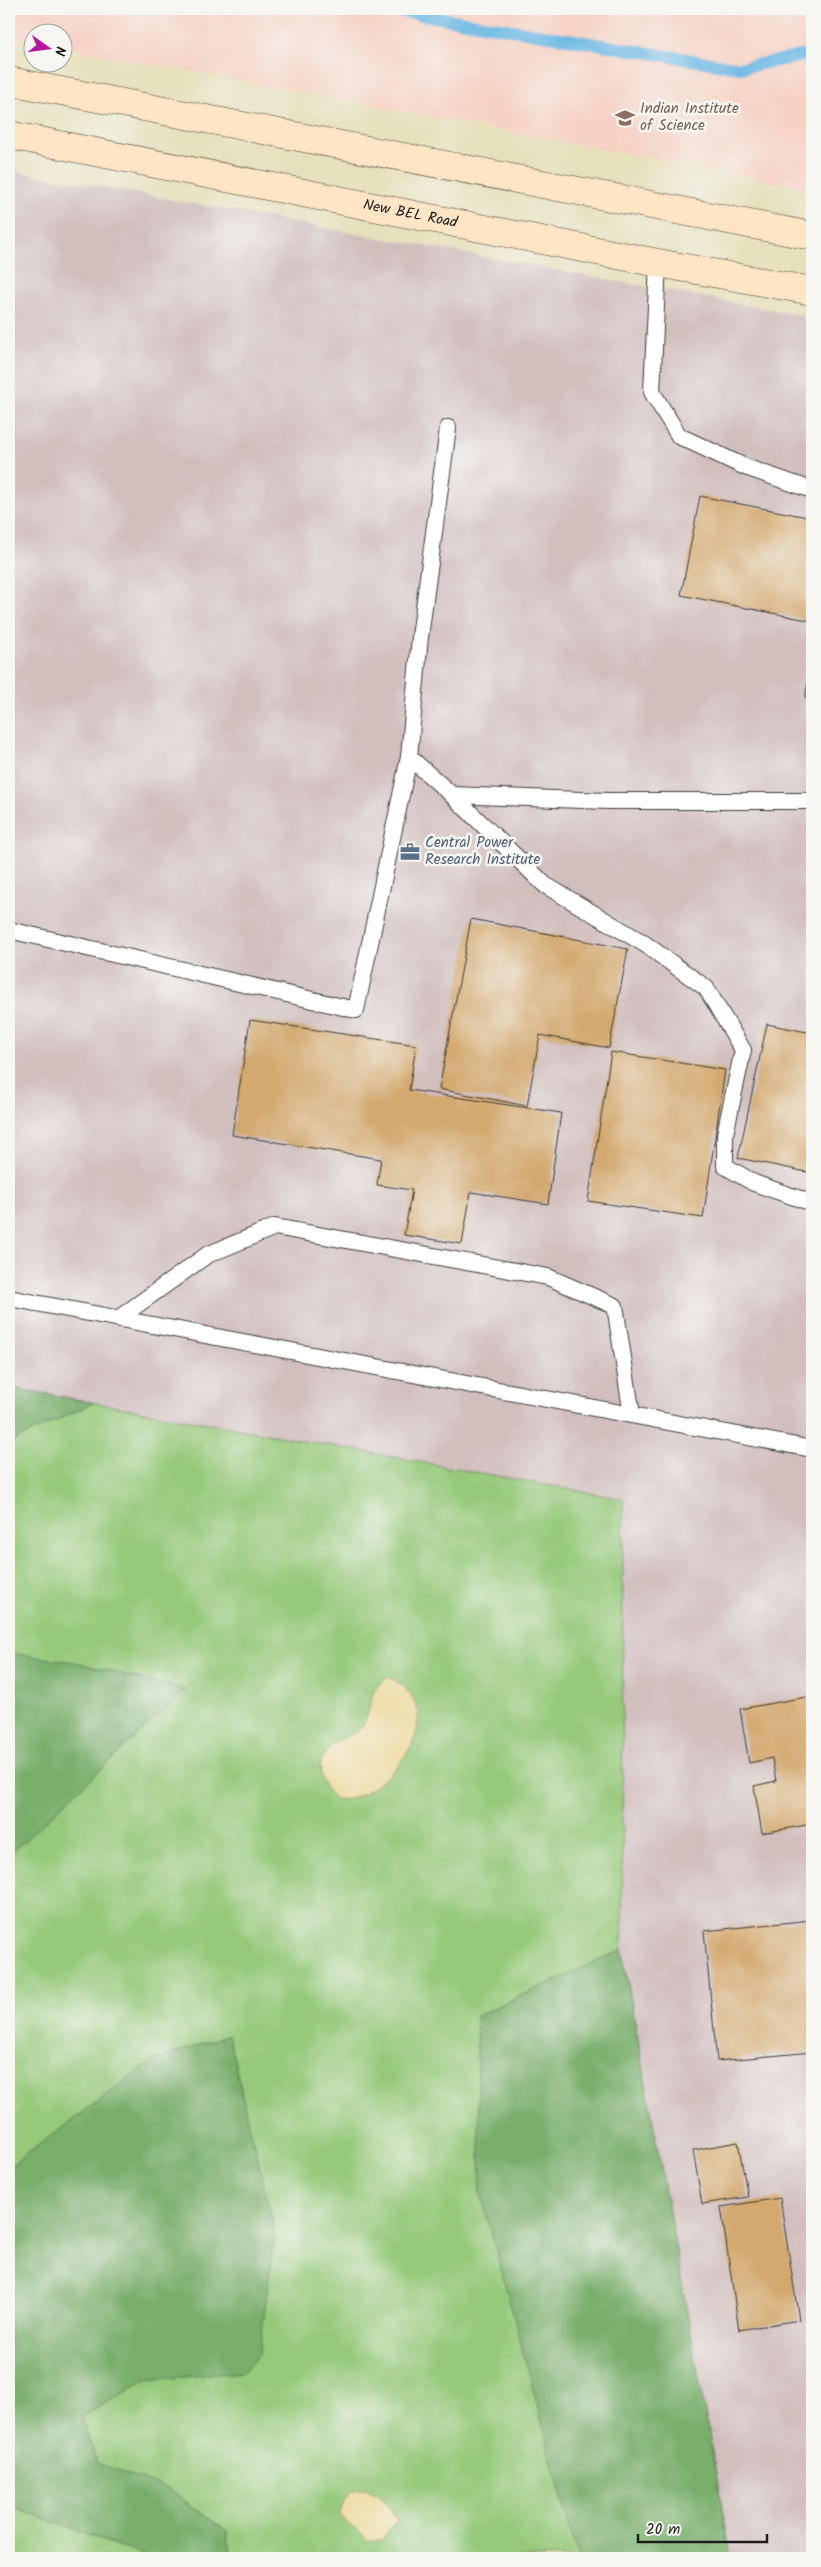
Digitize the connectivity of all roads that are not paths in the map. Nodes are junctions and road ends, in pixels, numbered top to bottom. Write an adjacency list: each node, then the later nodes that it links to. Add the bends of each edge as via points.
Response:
1 (9, 81): 3 (main road)
2 (9, 135): 4 (main road, New BEL Road)
3 (812, 236)
4 (658, 263): 5 (main road, New BEL Road); 7 (lane, via 652,392 679,436 745,467)
5 (812, 291)
6 (448, 428): 8 (lane, via 420,637)
7 (812, 490)
8 (409, 757): 9 (lane); 11 (lane, via 356,1010)
9 (452, 795): 10 (lane, via 608,801); 12 (lane, via 545,885 645,944 706,988 743,1050 725,1134 725,1166 754,1183)
10 (812, 801)
11 (9, 930)
12 (812, 1203)
13 (9, 1298): 14 (lane)
14 (119, 1318): 15 (lane); 15 (lane, via 207,1255 275,1227 548,1277 615,1306)
15 (632, 1415): 16 (lane)
16 (812, 1449)

